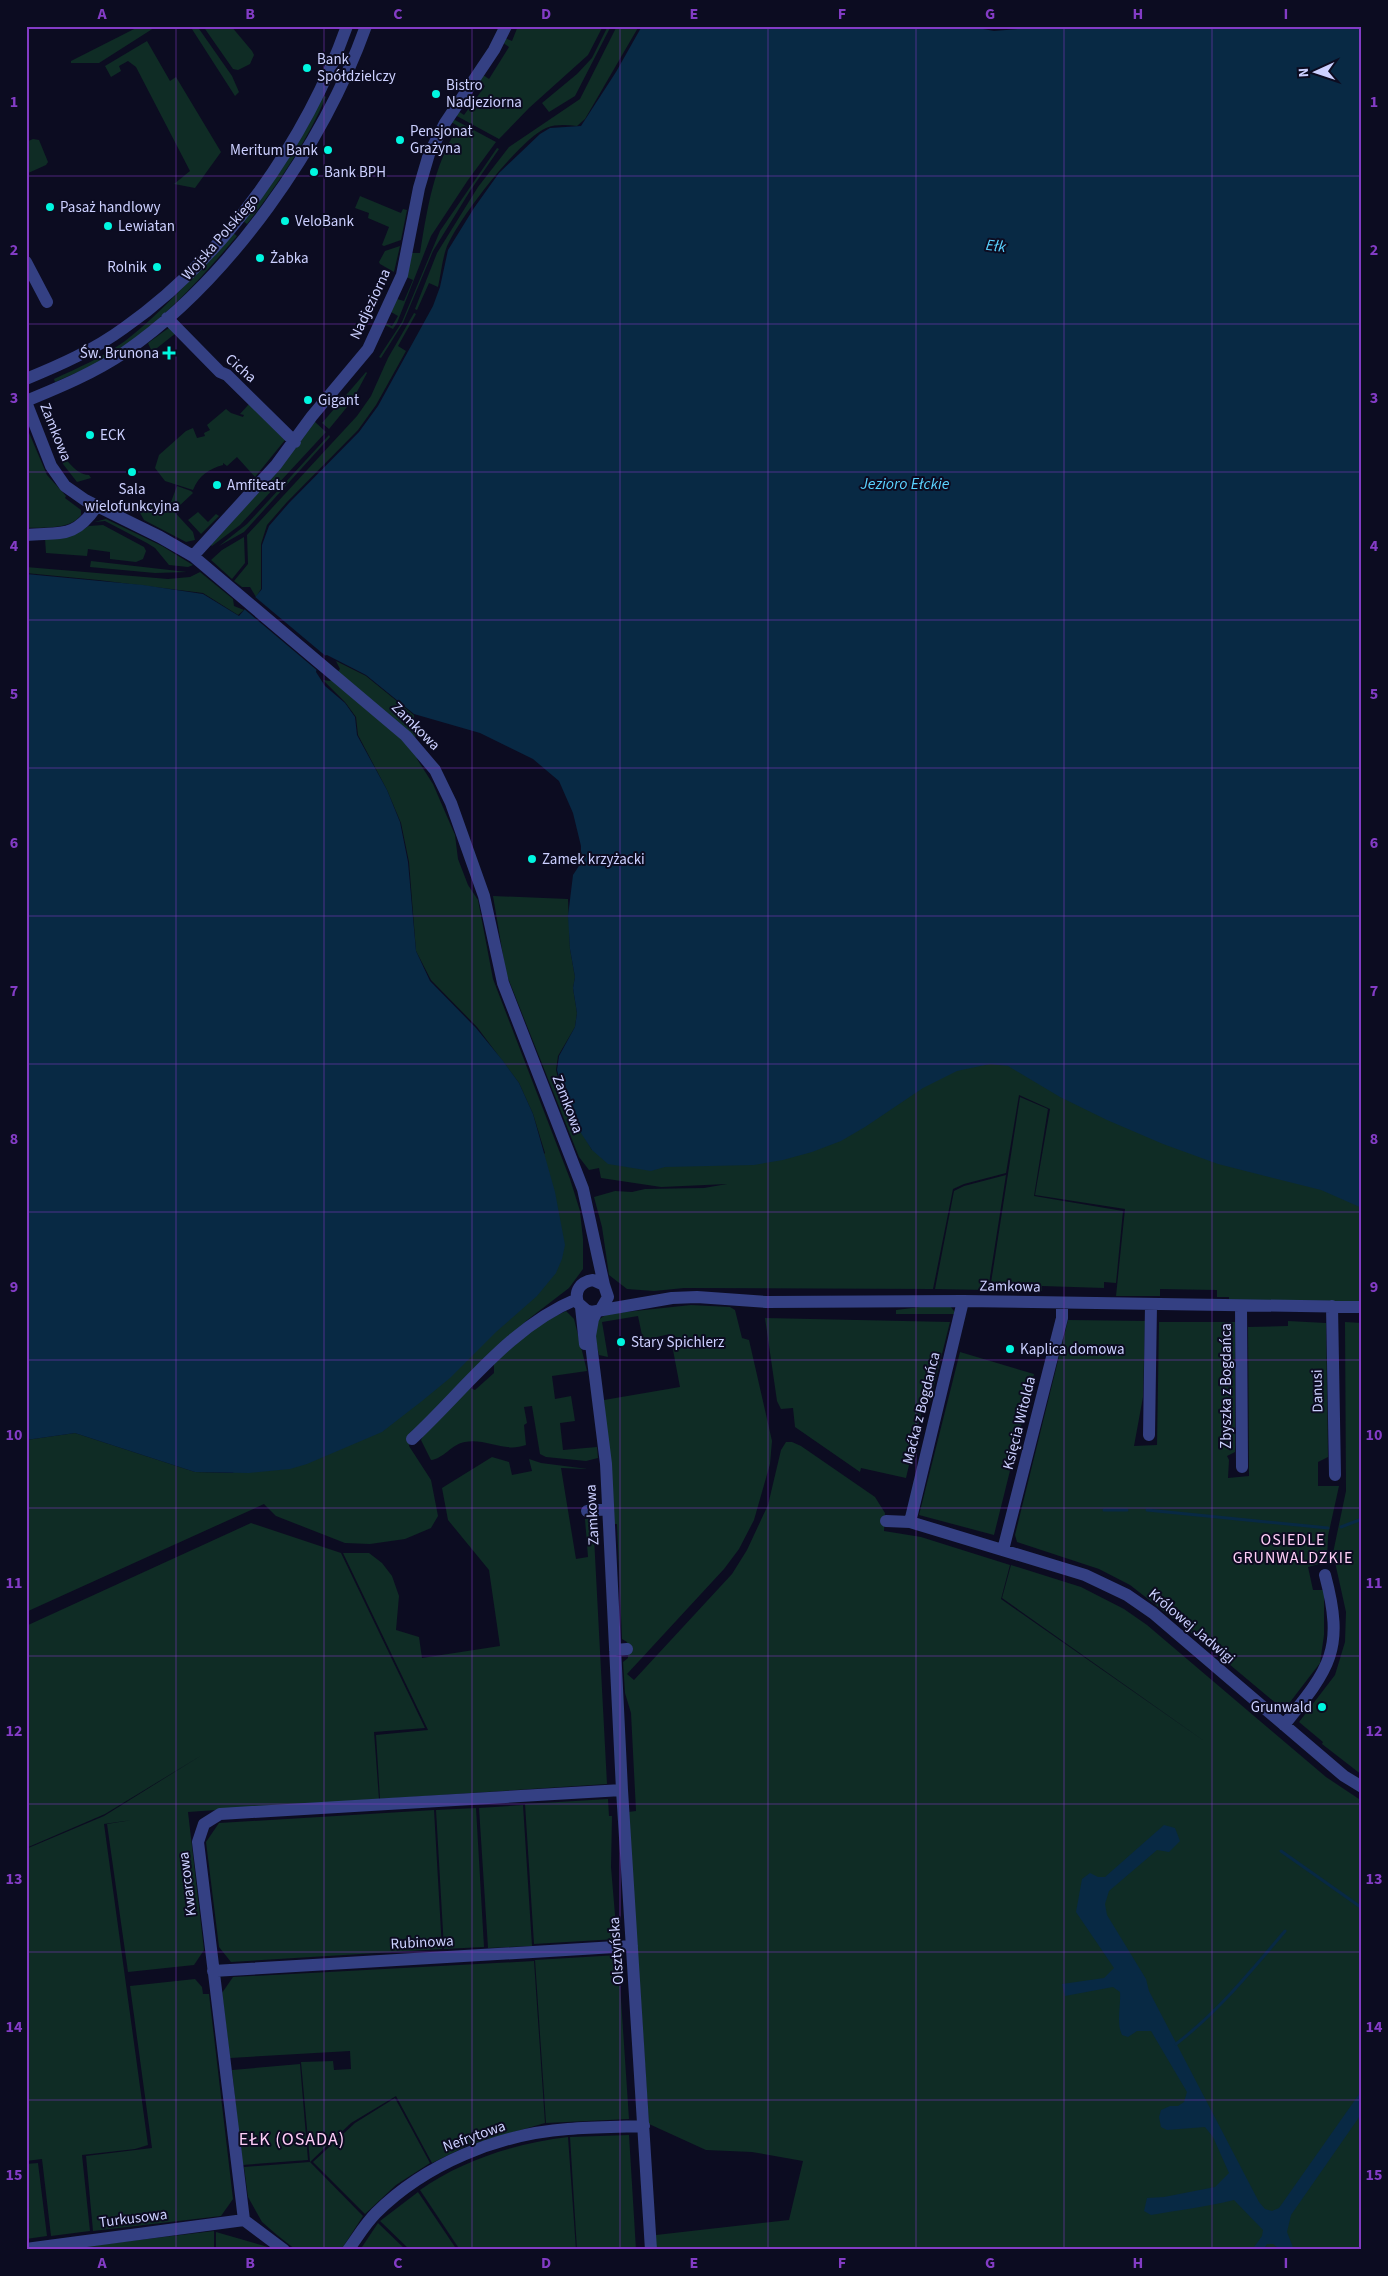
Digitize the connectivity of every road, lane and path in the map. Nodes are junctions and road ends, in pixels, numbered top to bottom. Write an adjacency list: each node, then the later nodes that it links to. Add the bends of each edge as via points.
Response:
1 (347, 26): 7 (street, Wojska Polskiego, via 320,89 289,145 218,242 170,291 124,329 73,358)
2 (366, 26): 6 (street, Wojska Polskiego, via 330,107 306,150 224,261)
3 (506, 26): 9 (street, Nadjeziorna, via 429,154 402,275 368,349)
4 (26, 262): 5 (street)
5 (47, 302)
6 (167, 318): 8 (street, Wojska Polskiego, via 112,360 76,380); 9 (street, Cicha)
7 (26, 379)
8 (26, 401): 10 (street, Zamkowa, via 54,472 71,491)
9 (295, 442): 12 (street, Nadjeziorna)
10 (97, 506): 11 (street, via 84,524 75,530); 12 (street, Zamkowa)
11 (26, 535)
12 (193, 556): 13 (street, Zamkowa, via 336,675 429,761 442,783 468,848 484,896 503,983 583,1189)
13 (590, 1218): 14 (street, Zamkowa, via 590,1264); 15 (street, Zamkowa)
14 (585, 1282): 15 (street, via 593,1280); 18 (street, via 577,1291)
15 (606, 1289): 16 (street, Zamkowa, via 625,1298); 24 (street, via 607,1301)
16 (658, 1300): 17 (street, Zamkowa, via 697,1297 766,1302); 24 (street, Zamkowa)
17 (963, 1302): 19 (street, Zamkowa); 33 (street, Maćka z Bogdańca)
18 (579, 1303): 24 (street, via 586,1310); 25 (street, Zamkowa, via 583,1337); 27 (street, via 557,1307 524,1330)
19 (1062, 1303): 20 (street, Zamkowa); 34 (street, Księcia Witolda, via 1062,1318)
20 (1152, 1305): 21 (street, Zamkowa); 26 (street)
21 (1241, 1306): 22 (street, Zamkowa); 28 (street, Zbyszka z Bogdańca)
22 (1332, 1306): 23 (street, Zamkowa); 29 (street, Danusi)
23 (1362, 1307)
24 (599, 1310): 25 (street, Zamkowa, via 593,1319 590,1336)
25 (596, 1379): 30 (street, Zamkowa, via 604,1438)
26 (1149, 1435)
27 (412, 1439)
28 (1242, 1467)
29 (1335, 1476)
30 (608, 1510): 31 (street); 36 (street, Zamkowa)
31 (587, 1511)
32 (886, 1521): 33 (street, Królowej Jadwigi)
33 (910, 1522): 34 (street, Królowej Jadwigi)
34 (1003, 1550): 37 (street, Królowej Jadwigi, via 1085,1575 1141,1604)
35 (1325, 1576): 37 (street, via 1334,1616 1332,1651 1319,1681)
36 (621, 1649): 39 (street, Olsztyńska)
37 (1284, 1724): 38 (street, Królowej Jadwigi, via 1344,1776)
38 (1362, 1787)
39 (622, 1790): 40 (street, Olsztyńska); 41 (street, Kwarcowa, via 220,1814 204,1824 198,1842)
40 (632, 1946): 41 (street, Rubinowa); 42 (street, Olsztyńska)
41 (214, 1970): 43 (street, Kwarcowa)
42 (644, 2126): 46 (street, Nefrytowa, via 566,2129 531,2134 455,2158 427,2174 375,2213); 47 (street, Olsztyńska)
43 (244, 2220): 44 (street, Turkusowa); 45 (street)
44 (26, 2249)
45 (284, 2250)
46 (348, 2250)
47 (651, 2250)

